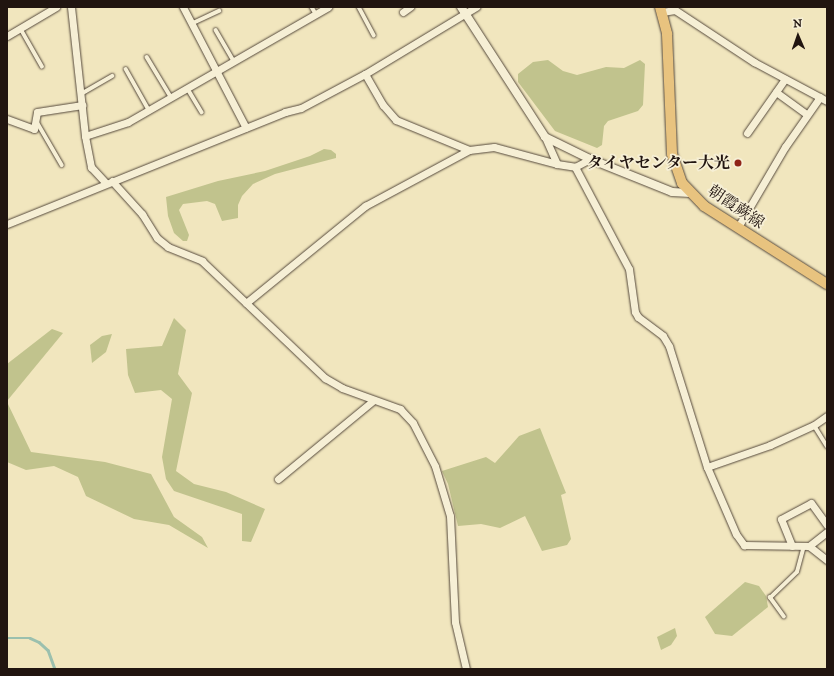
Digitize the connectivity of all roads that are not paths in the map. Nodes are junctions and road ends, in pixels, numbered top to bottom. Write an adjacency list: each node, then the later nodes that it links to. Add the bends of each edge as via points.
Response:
1 (56, 7): 13 (street)
2 (71, 7): 27 (street)
3 (183, 7): 12 (street)
4 (312, 7): 11 (lane)
5 (328, 7): 11 (street)
6 (359, 7): 16 (lane)
7 (476, 7): 10 (street)
8 (661, 9): 24 (street, via 675,10 754,62); 47 (main road, 朝霞蕨線, via 668,50 672,154 677,175)
9 (219, 10): 12 (lane)
10 (462, 10): 22 (street); 40 (street)
11 (316, 14): 18 (street)
12 (191, 24): 21 (street)
13 (20, 28): 15 (street); 19 (lane)
14 (216, 30): 18 (lane)
15 (8, 34)
16 (374, 35)
17 (147, 57): 29 (lane)
18 (234, 62): 21 (street)
19 (42, 66)
20 (126, 69): 32 (lane)
21 (216, 73): 25 (street); 37 (street)
22 (365, 74): 37 (street, via 301,108); 41 (street, via 383,105 396,120)
23 (112, 76): 27 (lane)
24 (785, 79): 26 (street); 28 (street)
25 (188, 89): 29 (street); 33 (lane)
26 (776, 92): 34 (street); 38 (street)
27 (81, 94): 31 (street)
28 (820, 97): 30 (street); 34 (street)
29 (171, 98): 32 (street)
30 (827, 101)
31 (82, 105): 36 (street, via 37,112); 39 (street)
32 (150, 110): 39 (street, via 128,122)
33 (202, 112)
34 (806, 114): 49 (street)
35 (7, 119): 36 (street, via 34,129)
36 (36, 119): 44 (lane)
37 (246, 128): 46 (street)
38 (747, 133)
39 (85, 136): 46 (street, via 91,167)
40 (545, 137): 42 (street); 43 (street)
41 (469, 150): 43 (street, via 494,147); 51 (street, via 365,206)
42 (590, 159): 45 (street); 47 (street, via 672,192)
43 (557, 164): 45 (street)
44 (62, 165)
45 (575, 167): 56 (street, via 629,269 635,312 663,336 669,346)
46 (109, 182): 48 (street); 51 (street, via 142,214 157,238 168,247 202,261)
47 (690, 193): 49 (main road, 朝霞蕨線, via 704,206)
48 (7, 224)
49 (738, 227): 50 (main road, 朝霞蕨線)
50 (827, 284)
51 (246, 302): 52 (street, via 325,378 342,388)
52 (374, 400): 57 (street); 64 (street, via 400,409 413,423 435,466 450,516 455,622)
53 (827, 416): 54 (street)
54 (814, 425): 55 (lane); 56 (street, via 770,445)
55 (827, 446)
56 (707, 467): 60 (street, via 744,545)
57 (278, 479)
58 (827, 525): 60 (street, via 811,503 781,519)
59 (827, 532): 61 (street)
60 (792, 546): 61 (street)
61 (806, 546): 62 (street); 63 (lane, via 796,572 770,598)
62 (827, 560)
63 (784, 617)
64 (466, 669)

